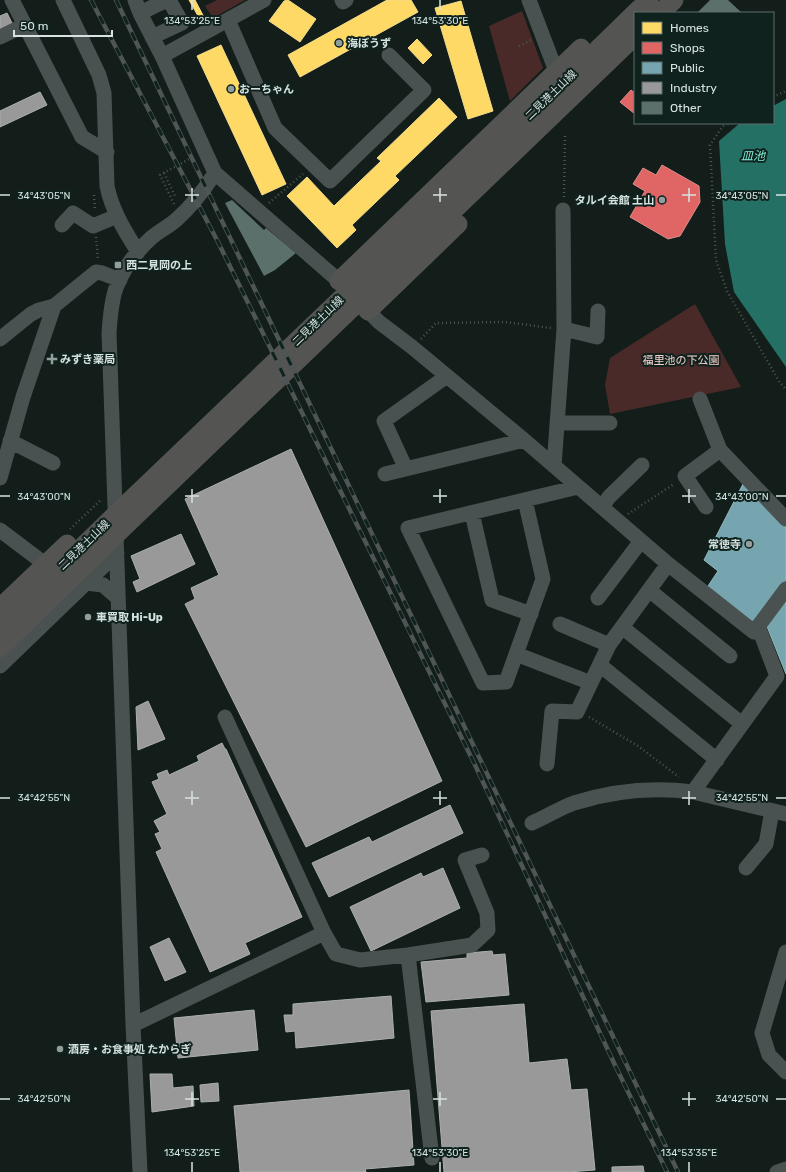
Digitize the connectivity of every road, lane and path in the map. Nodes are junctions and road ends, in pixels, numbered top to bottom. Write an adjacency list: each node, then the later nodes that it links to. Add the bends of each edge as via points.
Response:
1 (12, 0): 18 (street)
2 (63, 0): 30 (street, via 99,75 104,93)
3 (168, 0): 12 (street); 20 (street, via 182,23)
4 (264, 0): 17 (street)
5 (342, 0): 6 (street)
6 (346, 0)
7 (637, 0): 25 (main road)
8 (649, 0): 13 (main road, 二見港土山線)
9 (674, 0): 14 (main road)
10 (679, 0): 15 (main road)
11 (531, 1): 25 (street)
12 (138, 7): 20 (street)
13 (636, 12)
14 (661, 12)
15 (671, 12)
16 (634, 14): 46 (main road, 二見港土山線)
17 (228, 20): 24 (street); 32 (street, via 275,128)
18 (25, 25): 19 (street); 30 (street, via 82,137)
19 (0, 37)
20 (152, 37): 24 (street)
21 (634, 37): 46 (main road, 二見港土山線)
22 (634, 53): 48 (main road)
23 (389, 55): 32 (street, via 424,90 330,182)
24 (162, 56): 34 (street)
25 (556, 71): 45 (main road)
26 (786, 91): 27 (path)
27 (774, 97)
28 (726, 124): 54 (path, via 710,145 716,260 727,291 780,383)
29 (566, 135): 37 (path)
30 (107, 152): 39 (street, via 107,186)
31 (194, 156): 33 (path)
32 (314, 164): 38 (path)
33 (164, 173): 35 (path); 36 (path, via 160,175)
34 (215, 174): 38 (street); 42 (street, via 190,206)
35 (176, 198)
36 (176, 207)
37 (563, 210): 50 (street)
38 (259, 211): 45 (street)
39 (117, 216): 41 (street); 42 (street)
40 (62, 225): 41 (street, via 73,213)
41 (94, 226): 43 (path, via 98,260)
42 (138, 252): 44 (street)
43 (101, 263)
44 (120, 280): 47 (street, via 96,272); 69 (street, via 113,298 109,333)
45 (340, 282): 48 (street)
46 (367, 284): 90 (main road, 二見港土山線, via 120,509); 93 (main road, 二見港土山線)
47 (54, 306): 51 (street, via 31,314); 59 (street)
48 (368, 311): 52 (street)
49 (598, 311): 50 (street, via 597,337)
50 (564, 329): 52 (path, via 505,322 436,323); 56 (street)
51 (0, 339)
52 (412, 347): 53 (street)
53 (447, 376): 58 (street); 64 (street, via 384,421)
54 (786, 389)
55 (700, 400): 60 (street)
56 (557, 423): 57 (street); 63 (street)
57 (610, 423)
58 (524, 440): 63 (street); 64 (street)
59 (10, 441): 61 (street); 67 (street)
60 (720, 450): 66 (street); 74 (street)
61 (53, 463)
62 (642, 465): 71 (street)
63 (554, 466): 68 (street)
64 (406, 469): 65 (street)
65 (385, 474)
66 (685, 476): 72 (street); 75 (path)
67 (0, 478)
68 (578, 487): 70 (street); 71 (street)
69 (115, 498): 78 (street); 79 (main road)
70 (525, 500): 73 (street); 87 (street, via 543,579)
71 (602, 507): 75 (street)
72 (706, 507)
73 (472, 513): 87 (street, via 492,600); 94 (street, via 408,528 483,683 506,682)
74 (786, 519)
75 (618, 521): 77 (street)
76 (0, 530): 79 (street)
77 (641, 541): 80 (street); 85 (street)
78 (117, 553): 81 (street); 84 (street)
79 (45, 564): 81 (street); 86 (main road)
80 (668, 564): 83 (street); 89 (street, via 754,632)
81 (86, 583): 84 (street, via 103,585); 97 (street)
82 (786, 589): 89 (street)
83 (649, 590): 91 (street); 95 (street)
84 (118, 598): 112 (street)
85 (598, 598)
86 (0, 608)
87 (531, 614): 94 (street)
88 (560, 624): 92 (street)
89 (758, 626): 101 (street, via 777,676)
90 (0, 627)
91 (622, 627): 92 (street); 101 (street)
92 (609, 645): 96 (street)
93 (0, 648)
94 (516, 654): 98 (street)
95 (730, 656)
96 (600, 665): 98 (street); 102 (street)
97 (0, 666)
98 (591, 683): 99 (street)
99 (577, 712): 103 (street, via 552,710); 104 (path, via 638,746)
100 (225, 717): 109 (street)
101 (742, 724): 102 (street)
102 (717, 760): 104 (street)
103 (547, 764)
104 (695, 790): 105 (street); 106 (street, via 625,791 573,803)
105 (779, 813): 108 (street, via 766,844)
106 (532, 823)
107 (482, 855): 111 (street, via 465,860 487,913 488,930 472,945)
108 (746, 868)
109 (324, 933): 111 (street, via 336,954 360,960); 112 (street)
110 (786, 952): 113 (street, via 762,1033 769,1055)
111 (408, 955): 114 (street)
112 (134, 1025): 116 (street)
113 (786, 1072)
114 (432, 1158)
115 (786, 1169): 117 (street)
116 (140, 1172)
117 (777, 1172)

